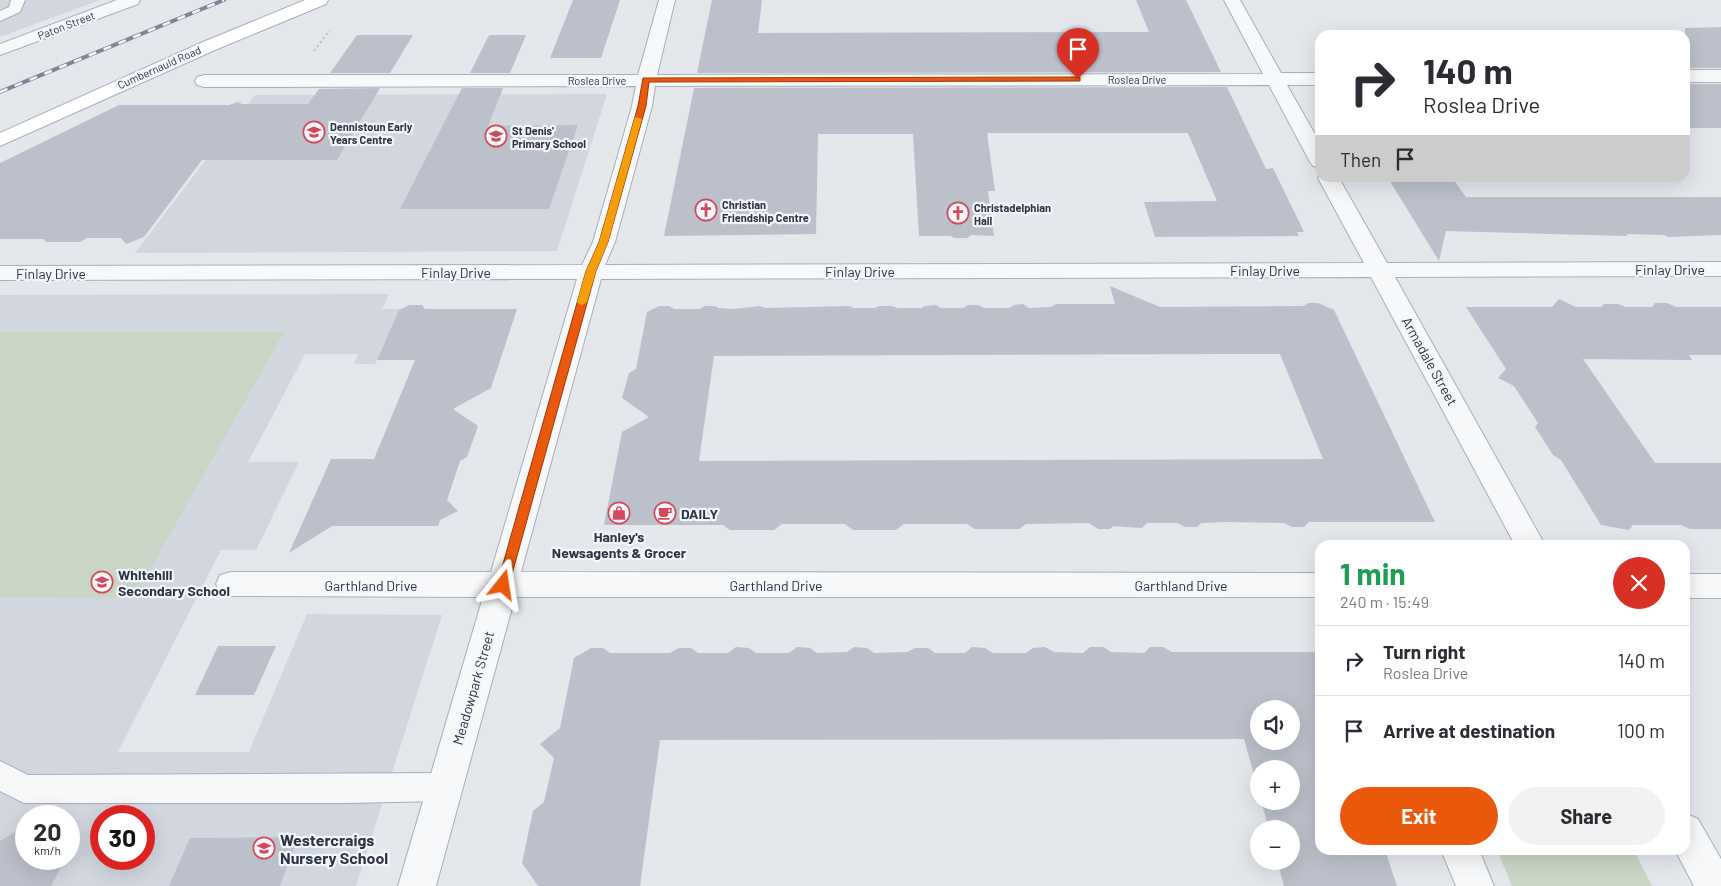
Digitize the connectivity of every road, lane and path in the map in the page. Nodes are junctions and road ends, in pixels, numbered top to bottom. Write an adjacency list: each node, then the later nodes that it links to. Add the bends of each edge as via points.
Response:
1 (18, 0): 6 (lane, via 15,9)
2 (132, 0): 8 (street, Paton Street)
3 (320, 0): 16 (main road, Cumbernauld Road, via 107,90)
4 (667, 0): 14 (street, Meadowpark Street)
5 (1232, 0): 12 (street)
6 (0, 18)
7 (332, 26): 9 (path)
8 (0, 50)
9 (312, 54)
10 (1690, 76): 11 (street)
11 (1721, 76)
12 (1274, 79): 13 (street, Roslea Drive); 14 (street, Roslea Drive); 17 (street)
13 (1315, 79)
14 (646, 80): 15 (street, Roslea Drive); 21 (street, Meadowpark Street, via 642,106 604,242)
15 (204, 81)
16 (0, 140)
17 (1315, 153)
18 (1331, 182): 19 (street, Armadale Street)
19 (1380, 269): 20 (street, Finlay Drive); 21 (street, Finlay Drive); 23 (street, Armadale Street)
20 (1721, 269)
21 (591, 271): 22 (street, Finlay Drive); 25 (street, Meadowpark Street)
22 (0, 273)
23 (1527, 540)
24 (232, 584): 25 (street, Garthland Drive)
25 (503, 585): 26 (street, Garthland Drive); 30 (street, Meadowpark Street)
26 (1315, 585)
27 (1690, 586): 28 (street)
28 (1721, 586)
29 (0, 776): 30 (lane, via 24,789)
30 (445, 787): 33 (street, Meadowpark Street)
31 (1690, 840): 35 (street)
32 (1462, 855): 34 (street)
33 (418, 886)
34 (1475, 886)
35 (1715, 886)

